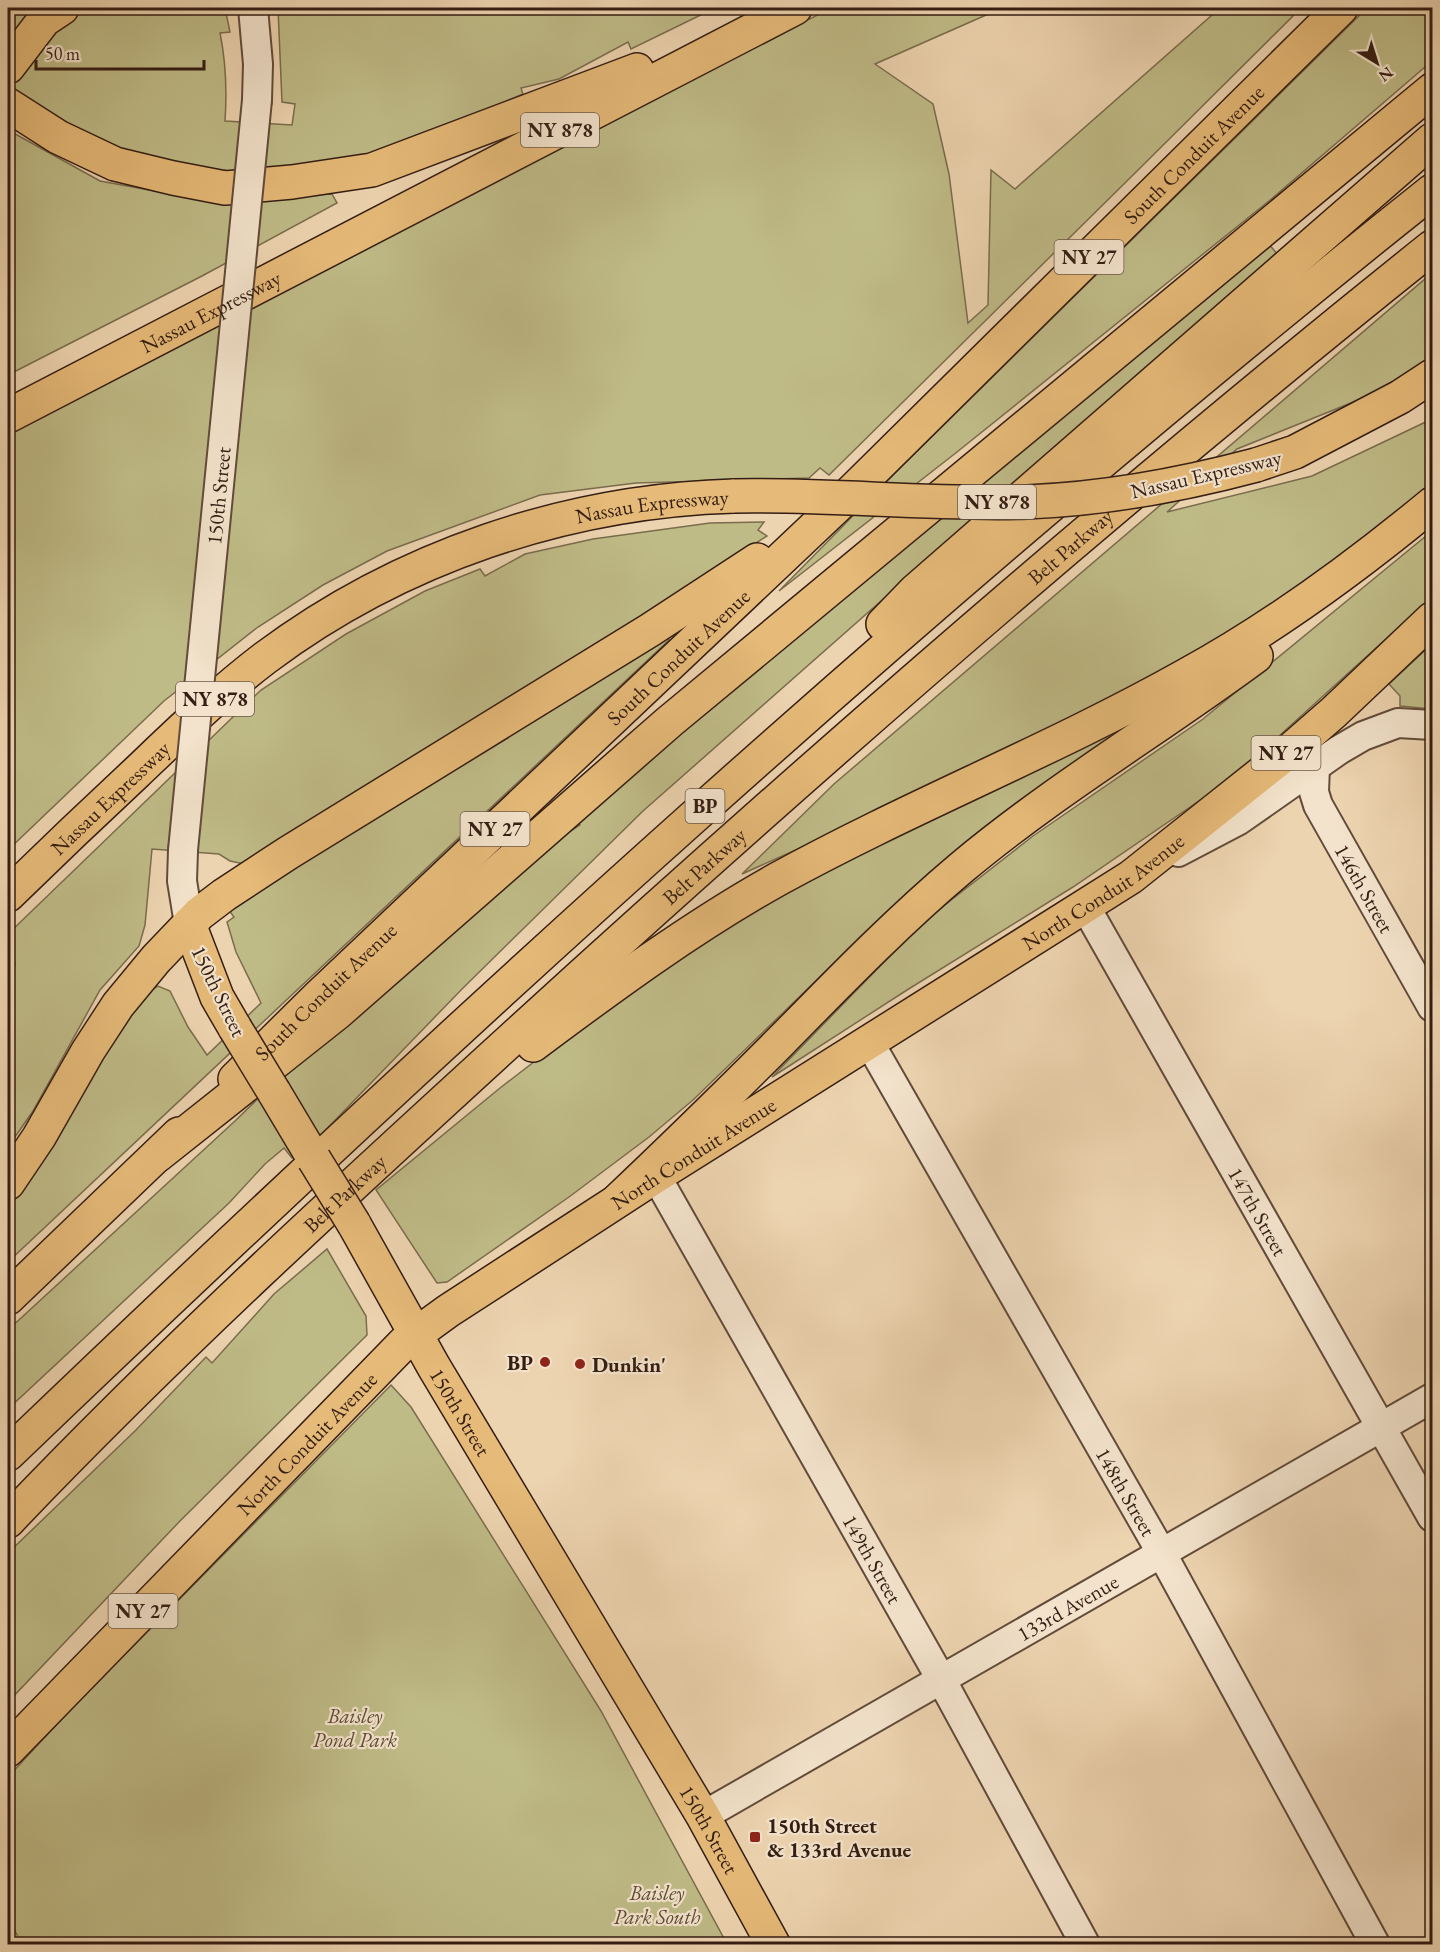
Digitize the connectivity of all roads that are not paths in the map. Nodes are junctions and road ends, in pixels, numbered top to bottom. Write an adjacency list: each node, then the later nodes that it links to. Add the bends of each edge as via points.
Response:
1 (62, 8): 6 (main road, via 44,20)
2 (253, 8): 29 (street, 150th Street, bridge, via 257,100 183,850 182,881)
3 (795, 8): 5 (main road, Nassau Expressway / NY 878)
4 (1341, 8): 18 (main road, South Conduit Avenue / NY 27)
5 (760, 26): 8 (main road, via 372,170 292,182 225,188 115,164 58,137); 11 (main road, Nassau Expressway / NY 878)
6 (8, 68)
7 (1432, 90): 33 (main road, via 695,700 337,1013)
8 (8, 105)
9 (1432, 140): 23 (main road, via 915,591)
10 (1432, 191): 23 (main road, Belt Parkway / BP, via 1060,497)
11 (360, 234): 14 (main road, via 101,345); 16 (main road, Nassau Expressway / NY 878)
12 (1432, 247): 32 (main road, Belt Parkway / BP, via 1195,440 896,694)
13 (1432, 376): 17 (main road, Nassau Expressway / NY 878)
14 (8, 392)
15 (1432, 397): 17 (main road, via 1371,427)
16 (8, 416)
17 (1295, 452): 24 (main road, Nassau Expressway / NY 878, bridge, via 1144,491 1037,501 734,496 657,501 556,520 461,551 368,593 298,635 232,684 182,728)
18 (836, 507): 29 (main road, via 650,630 288,853 224,895); 33 (main road, South Conduit Avenue / NY 27, via 318,997)
19 (1426, 509): 32 (main road, via 1298,604 1185,676 826,854 741,901 621,981); 36 (main road, via 1269,647 1020,822 936,889)
20 (1432, 619): 25 (main road, North Conduit Avenue / NY 27, via 1287,753)
21 (1432, 725): 22 (street, via 1390,725 1350,742)
22 (1315, 766): 25 (street, via 1239,820); 30 (street, 146th Street, via 1318,805)
23 (707, 804): 41 (main road, Belt Parkway / BP, via 346,1133)
24 (53, 851): 26 (main road); 27 (main road, Nassau Expressway / NY 878)
25 (1131, 877): 28 (main road, North Conduit Avenue / NY 27)
26 (8, 886)
27 (8, 895)
28 (1085, 906): 31 (main road, North Conduit Avenue / NY 27); 40 (street, 147th Street)
29 (189, 924): 35 (main road, via 109,1018); 38 (main road, 150th Street, bridge, via 217,997)
30 (1432, 1007)
31 (869, 1041): 34 (main road, North Conduit Avenue / NY 27); 44 (street, 148th Street)
32 (393, 1147): 43 (main road, Belt Parkway / BP, via 173,1355)
33 (158, 1155): 37 (main road, South Conduit Avenue / NY 27)
34 (656, 1176): 36 (main road, North Conduit Avenue / NY 27); 45 (street, 149th Street)
35 (8, 1183)
36 (618, 1200): 38 (main road, North Conduit Avenue / NY 27)
37 (8, 1298)
38 (416, 1333): 46 (main road, North Conduit Avenue / NY 27); 47 (main road, 150th Street)
39 (1432, 1398): 40 (street, 133rd Avenue)
40 (1382, 1426): 42 (street, 147th Street); 44 (street, 133rd Avenue)
41 (8, 1455)
42 (1432, 1517)
43 (8, 1521)
44 (1161, 1552): 45 (street, 133rd Avenue); 50 (street, 148th Street)
45 (941, 1679): 47 (street, 133rd Avenue); 49 (street, 149th Street)
46 (8, 1750)
47 (703, 1816): 48 (main road, 150th Street)
48 (773, 1944)
49 (1085, 1944)
50 (1376, 1944)

